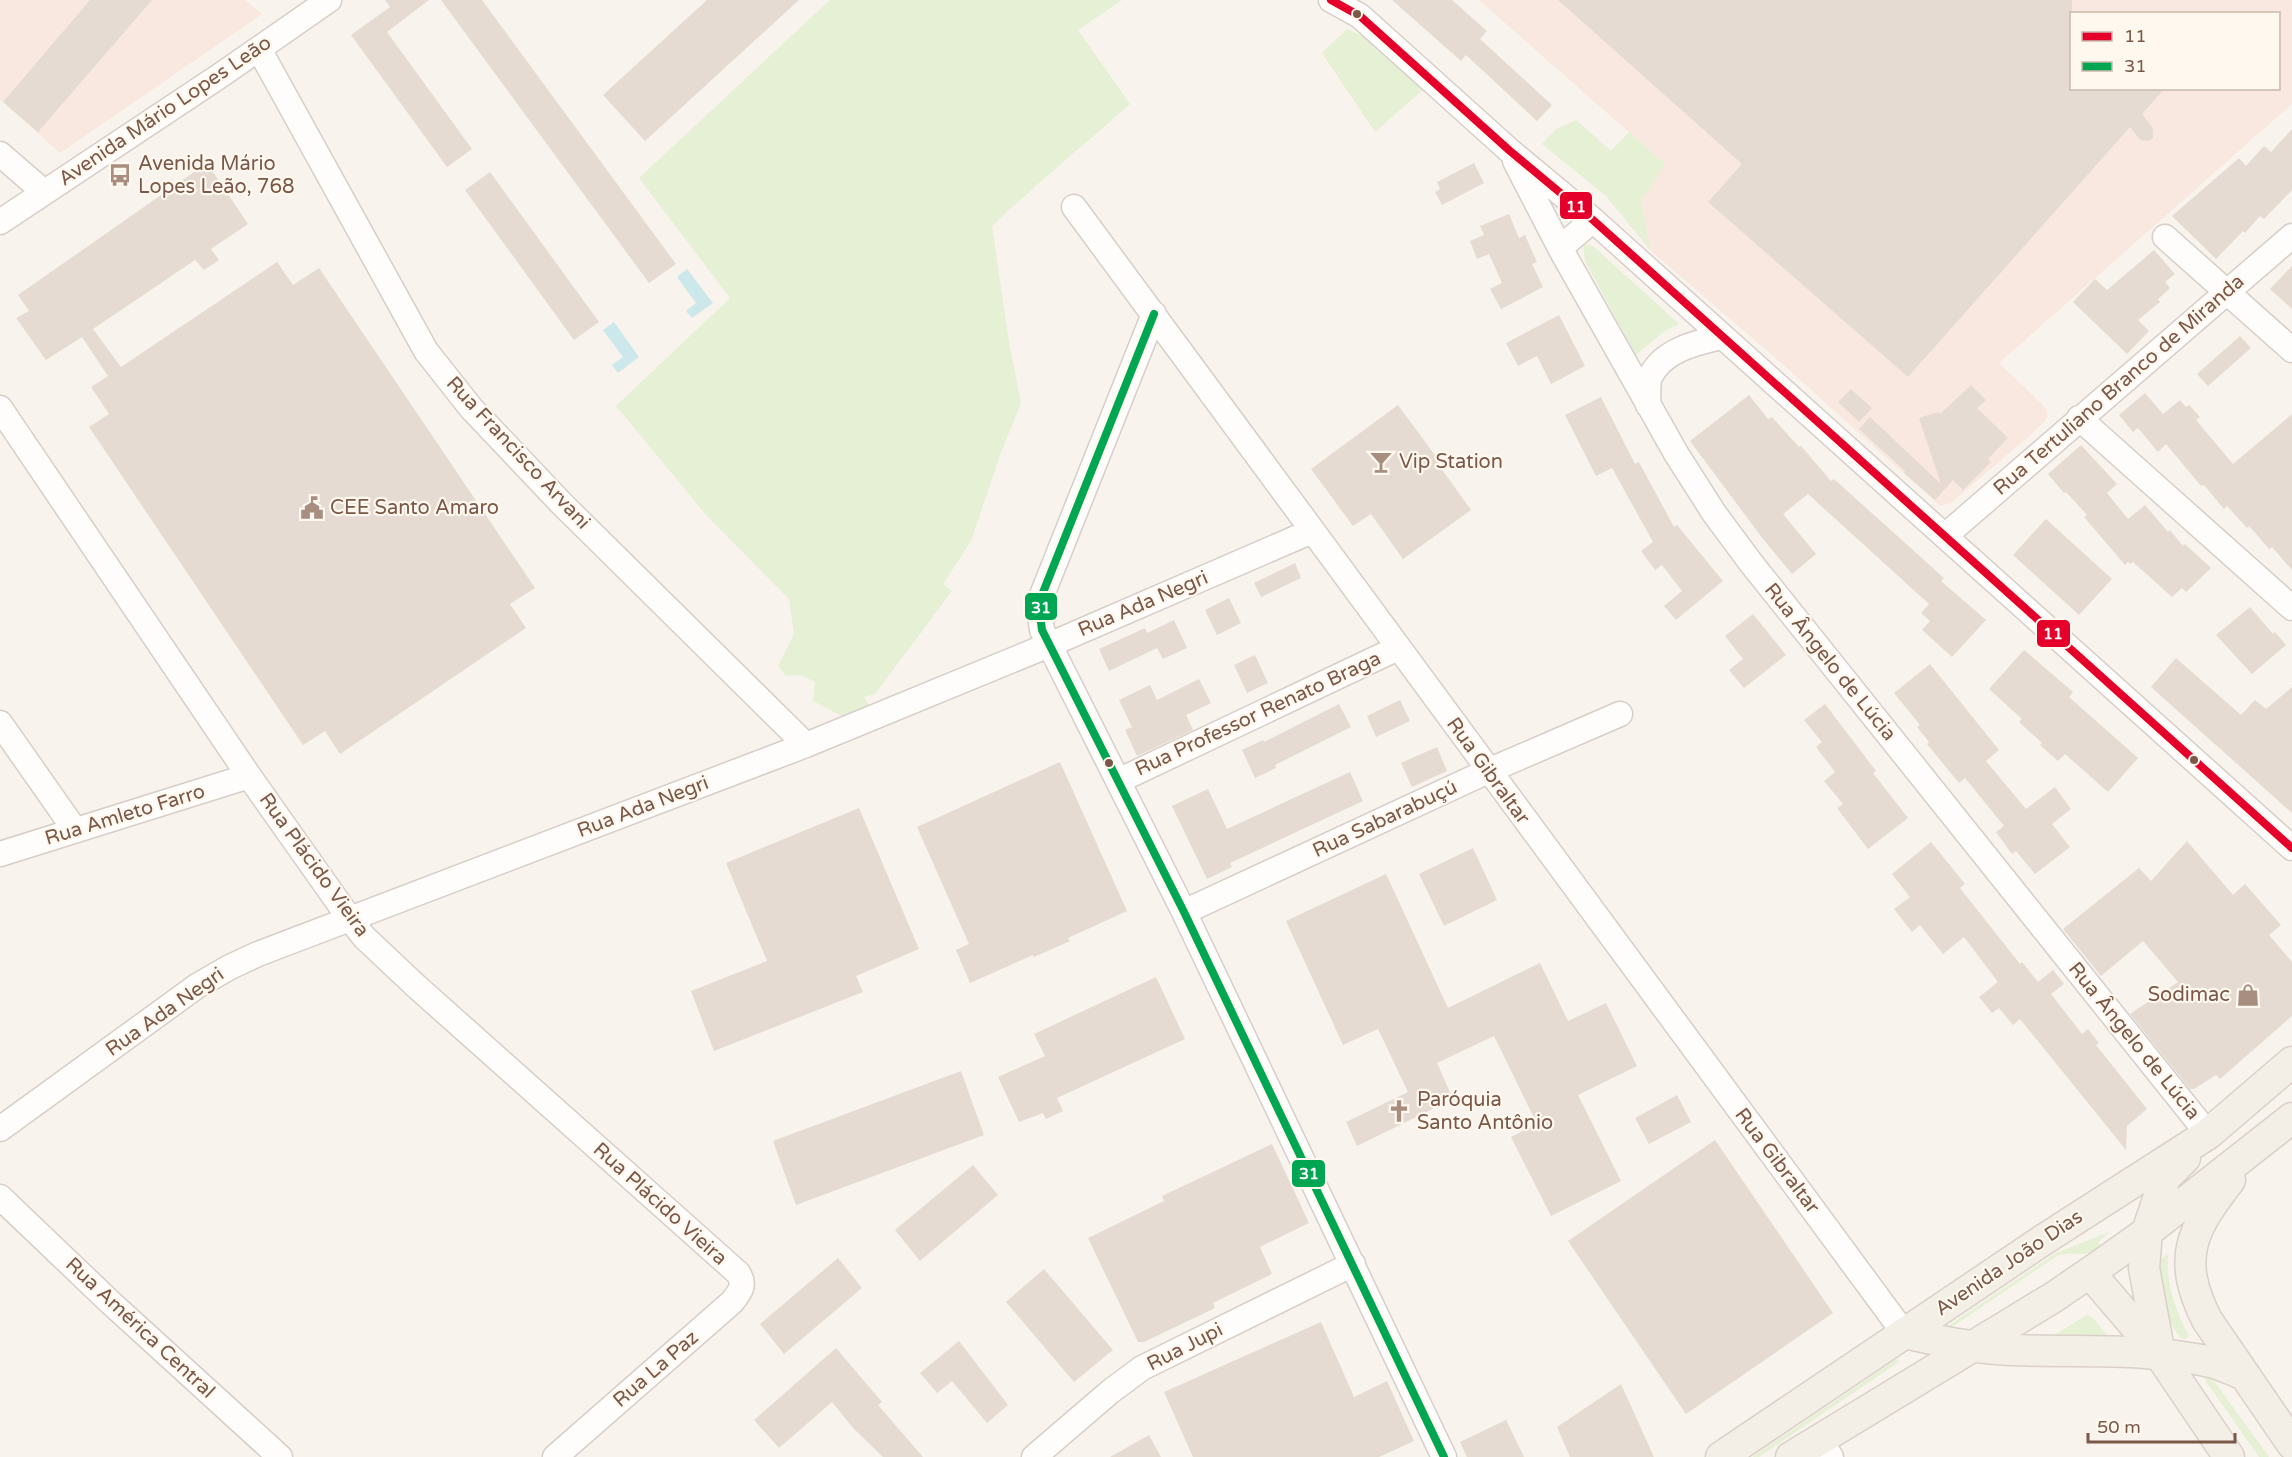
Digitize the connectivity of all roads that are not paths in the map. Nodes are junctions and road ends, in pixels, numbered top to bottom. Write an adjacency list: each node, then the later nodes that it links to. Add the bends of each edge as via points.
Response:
1 (329, 0): 3 (street, Avenida Mário Lopes Leão)
2 (1331, 0): 4 (street, via 1360,16)
3 (259, 49): 6 (street, Avenida Mário Lopes Leão); 27 (street, Rua Francisco Arvani, via 426,351 471,408 570,512)
4 (1510, 151): 8 (street); 12 (street, Rua Ângelo de Lúcia)
5 (0, 154): 6 (street)
6 (44, 192): 9 (street, Avenida Mário Lopes Leão)
7 (1074, 207): 14 (street, Rua Gibraltar)
8 (1593, 220): 12 (street); 15 (street)
9 (0, 222)
10 (2292, 236): 13 (street, Rua Tertuliano Branco de Miranda)
11 (2165, 237): 13 (street)
12 (1560, 248): 17 (street, Rua Ângelo de Lúcia)
13 (2227, 292): 16 (street); 19 (street, Rua Tertuliano Branco de Miranda)
14 (1154, 314): 20 (street, Rua Gibraltar); 23 (street, via 1042,595 1042,630)
15 (1721, 337): 17 (street, via 1668,356 1649,379); 21 (street)
16 (2292, 350)
17 (1648, 405): 39 (street, Rua Ângelo de Lúcia, via 1690,477 1751,563)
18 (0, 408): 29 (street, Rua Plácido Vieira)
19 (2079, 418): 21 (street, Rua Tertuliano Branco de Miranda); 22 (street)
20 (1312, 531): 23 (street, Rua Ada Negri); 24 (street, Rua Gibraltar)
21 (1946, 535): 32 (street)
22 (2292, 608)
23 (1049, 645): 27 (street, Rua Ada Negri); 30 (street)
24 (1398, 648): 28 (street, Rua Gibraltar); 30 (street, Rua Professor Renato Braga)
25 (1620, 714): 28 (street, Rua Sabarabuçú)
26 (0, 723): 31 (street)
27 (806, 746): 35 (street, Rua Ada Negri)
28 (1488, 771): 34 (street, Rua Sabarabuçú); 46 (street, Rua Gibraltar)
29 (249, 776): 31 (street, Rua Amleto Farro); 35 (street, Rua Plácido Vieira)
30 (1118, 781): 34 (street)
31 (75, 830): 33 (street, Rua Amleto Farro)
32 (2292, 848)
33 (0, 854)
34 (1184, 912): 43 (street)
35 (350, 919): 38 (street, Rua Ada Negri, via 258,954 197,986); 44 (street, Rua Plácido Vieira, via 416,986)
36 (2292, 1062): 39 (main road, Avenida João Dias)
37 (2292, 1118): 40 (main road)
38 (0, 1129)
39 (2208, 1134): 42 (main road, via 2165,1178); 46 (main road, Avenida João Dias)
40 (2256, 1147): 42 (main road); 49 (main road, via 2207,1209 2193,1242 2191,1278 2207,1320)
41 (0, 1197): 52 (street, Rua América Central)
42 (2147, 1232): 45 (main road); 48 (main road, via 2144,1268)
43 (1353, 1264): 54 (street, Rua Jupi, via 1142,1368); 55 (street)
44 (738, 1273): 53 (street, Rua La Paz, via 743,1286 732,1302)
45 (2090, 1273): 47 (main road); 48 (main road)
46 (1904, 1333): 47 (main road); 56 (main road, Avenida João Dias)
47 (1972, 1347): 48 (main road, via 2126,1350); 51 (main road)
48 (2160, 1355): 49 (main road, via 2213,1362); 58 (main road)
49 (2245, 1375): 50 (main road)
50 (2292, 1444)
51 (1825, 1448): 57 (main road)
52 (280, 1457)
53 (555, 1457)
54 (1034, 1457)
55 (1444, 1457)
56 (1721, 1457)
57 (1791, 1457)
58 (2229, 1457)

